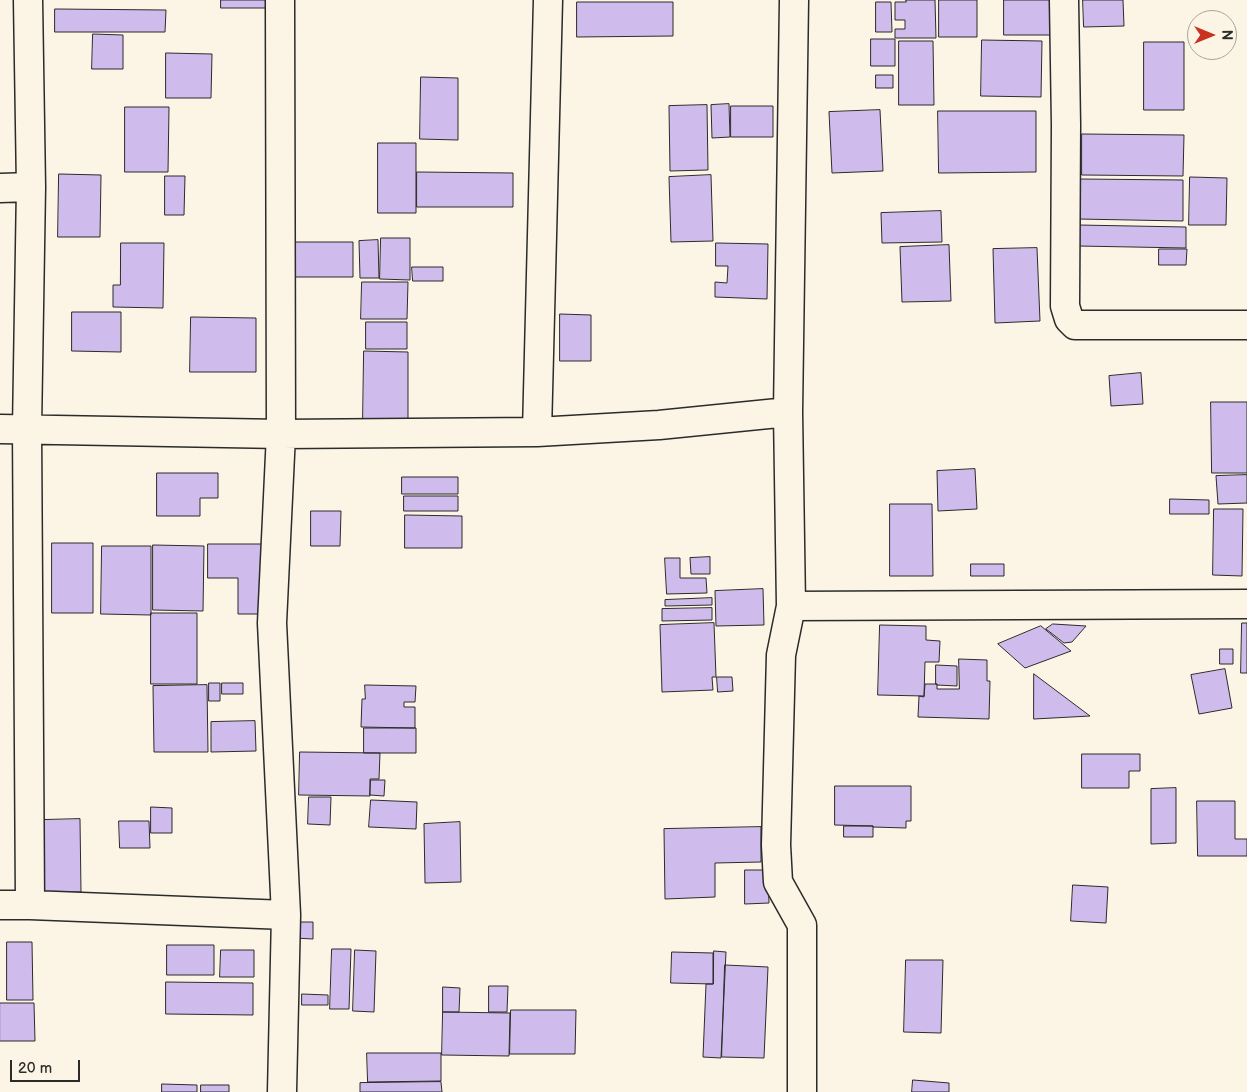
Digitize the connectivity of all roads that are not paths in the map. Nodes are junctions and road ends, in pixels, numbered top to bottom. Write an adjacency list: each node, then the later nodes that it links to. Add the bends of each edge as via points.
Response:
1 (28, 0): 6 (street)
2 (280, 0): 13 (street)
3 (548, 0): 12 (street)
4 (794, 0): 9 (street)
5 (1064, 0): 8 (street, via 1065,306 1069,319 1075,325)
6 (31, 187): 7 (street); 11 (street)
7 (0, 188)
8 (1247, 325)
9 (788, 412): 12 (street, via 659,425); 15 (street)
10 (0, 429): 11 (street)
11 (27, 429): 13 (street); 17 (street)
12 (537, 432): 13 (street)
13 (281, 434): 18 (street, via 272,622)
14 (1247, 604): 15 (street)
15 (790, 606): 20 (street, via 781,655 776,845 778,882 802,926)
16 (0, 905): 17 (street)
17 (30, 905): 18 (street)
18 (286, 916): 19 (street)
19 (282, 1092)
20 (802, 1092)

